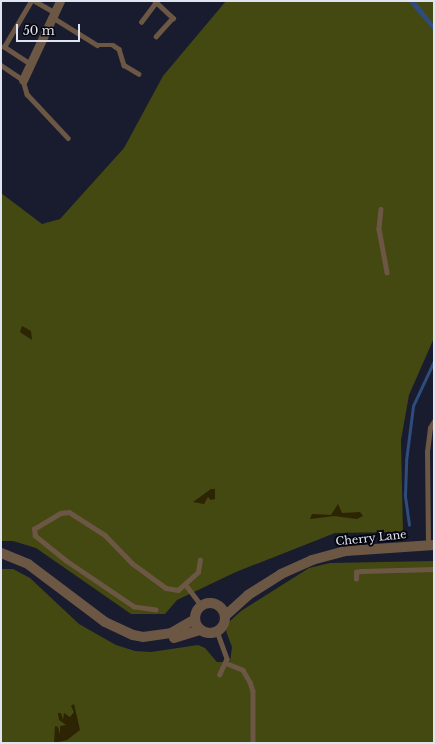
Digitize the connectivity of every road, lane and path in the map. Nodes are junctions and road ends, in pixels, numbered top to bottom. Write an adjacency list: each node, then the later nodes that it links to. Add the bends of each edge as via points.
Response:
1 (31, 1): 8 (lane, via 4,47)
2 (35, 1): 5 (lane)
3 (60, 1): 5 (street)
4 (156, 2): 6 (lane); 7 (lane, via 173,18)
5 (53, 14): 8 (street); 10 (lane, via 97,45 113,45 119,49 124,65)
6 (141, 22)
7 (156, 37)
8 (30, 64): 11 (street)
9 (1, 65): 11 (lane)
10 (139, 74)
11 (23, 80): 12 (lane, via 28,94)
12 (68, 138)
13 (381, 209): 14 (lane, via 379,229)
14 (387, 272)
15 (434, 421): 16 (lane, via 430,428 427,452)
16 (431, 545): 22 (street, Cherry Lane, via 346,551 312,560 281,574)
17 (1, 553): 30 (street, via 28,564 105,622)
18 (200, 560): 21 (lane, via 198,572)
19 (434, 570): 20 (lane, via 361,571 356,572)
20 (356, 579)
21 (186, 585): 23 (lane); 25 (lane, via 178,590 166,588 132,563 105,535 69,512 61,513 34,529 35,536 66,561 134,607)
22 (248, 595): 24 (street, Cherry Lane); 26 (street, Cherry Lane)
23 (202, 606): 24 (street, via 210,603); 27 (street)
24 (219, 606): 26 (street)
25 (156, 610)
26 (225, 616): 29 (street, via 223,625)
27 (195, 619): 28 (street); 30 (street, via 171,633)
28 (201, 630): 29 (street, via 208,633); 30 (street, via 164,640)
29 (216, 632): 31 (lane, via 224,646)
30 (138, 636)
31 (226, 663): 32 (lane); 33 (lane, via 244,670 250,682 253,691)
32 (220, 674)
33 (253, 743)

